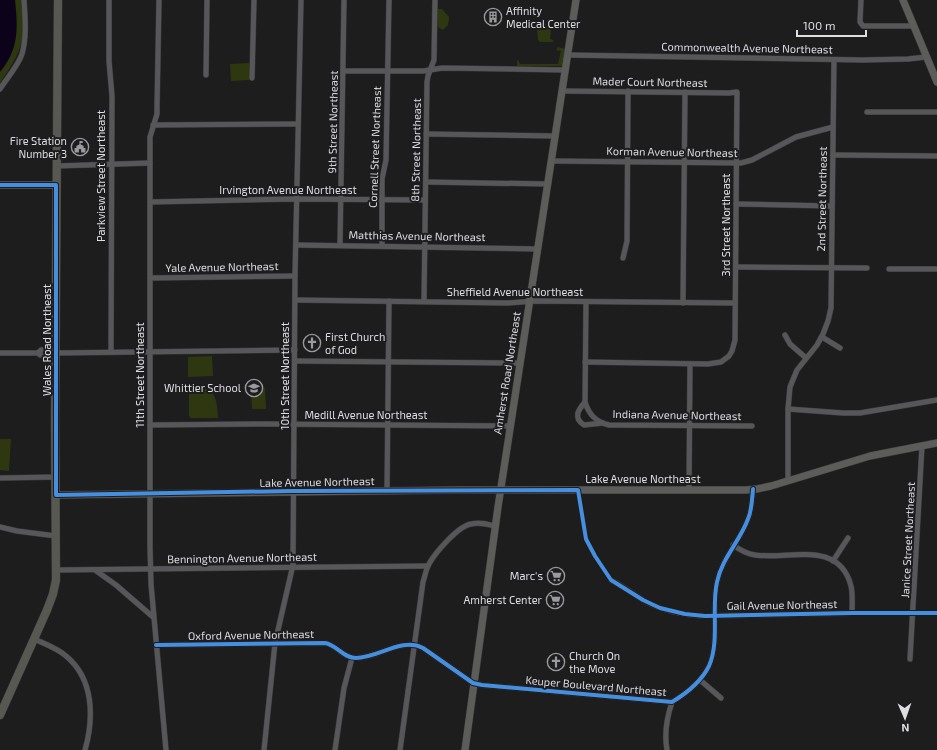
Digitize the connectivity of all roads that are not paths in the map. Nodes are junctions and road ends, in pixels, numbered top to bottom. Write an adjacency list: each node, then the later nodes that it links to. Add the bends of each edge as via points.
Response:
1 (24, 0): 25 (street, via 25,32 22,54)
2 (58, 0): 45 (main road, Wales Road Northeast)
3 (109, 0): 44 (street, Parkview Street Northeast)
4 (159, 0): 33 (street, 11th Street Northeast, via 157,108)
5 (207, 0): 22 (street)
6 (254, 0): 23 (street)
7 (300, 0): 32 (street, 10th Street Northeast)
8 (344, 0): 20 (street, 9th Street Northeast)
9 (389, 0): 21 (street, Cornell Street Northeast)
10 (434, 0): 18 (street, 8th Street Northeast, via 434,60)
11 (576, 0): 15 (street, Amherst Road Northeast)
12 (861, 0): 14 (street, via 860,22 863,26)
13 (904, 0): 14 (street)
14 (913, 26): 16 (street)
15 (568, 55): 17 (street, Commonwealth Avenue Northeast); 19 (street, Amherst Road Northeast)
16 (926, 57): 17 (street, Commonwealth Avenue Northeast); 24 (street)
17 (834, 60): 34 (street, 2nd Street Northeast)
18 (430, 70): 19 (street); 21 (street); 35 (street, 8th Street Northeast, via 427,82)
19 (566, 70): 26 (street, Amherst Road Northeast)
20 (344, 71): 21 (street); 51 (street, 9th Street Northeast)
21 (388, 71): 52 (street, Cornell Street Northeast, via 386,160 382,173)
22 (206, 75)
23 (252, 78)
24 (937, 82)
25 (0, 88)
26 (562, 91): 27 (street, Mader Court Northeast); 36 (street, Amherst Road Northeast)
27 (628, 91): 28 (street, Mader Court Northeast); 40 (street)
28 (684, 92): 29 (street, Mader Court Northeast); 41 (street)
29 (737, 92): 43 (street, 3rd Street Northeast)
30 (867, 112): 31 (street)
31 (937, 112)
32 (298, 124): 33 (street); 50 (street, 10th Street Northeast)
33 (153, 125): 42 (street, 11th Street Northeast, via 150,137)
34 (833, 127): 37 (street, 2nd Street Northeast); 43 (street, Korman Avenue Northeast, via 796,137 752,160)
35 (426, 134): 36 (street); 46 (street, 8th Street Northeast)
36 (556, 136): 39 (street, Amherst Road Northeast)
37 (833, 155): 38 (street); 56 (street, 2nd Street Northeast)
38 (937, 156)
39 (552, 160): 40 (street, Korman Avenue Northeast); 47 (street, Amherst Road Northeast)
40 (628, 161): 41 (street, Korman Avenue Northeast); 62 (street, via 627,241)
41 (684, 162): 43 (street, Korman Avenue Northeast); 75 (street)
42 (150, 163): 44 (street); 54 (street, 11th Street Northeast)
43 (736, 163): 55 (street, 3rd Street Northeast)
44 (111, 164): 45 (street); 81 (street, Parkview Street Northeast)
45 (56, 166): 49 (main road, Wales Road Northeast)
46 (426, 182): 47 (street); 53 (street, 8th Street Northeast)
47 (548, 184): 61 (street, Amherst Road Northeast)
48 (0, 185): 49 (street)
49 (56, 185): 84 (main road, Wales Road Northeast)
50 (296, 199): 51 (street, Irvington Avenue Northeast); 54 (street, Irvington Avenue Northeast); 57 (street, 10th Street Northeast)
51 (341, 199): 52 (street, Irvington Avenue Northeast); 58 (street, 9th Street Northeast)
52 (382, 200): 53 (street, Irvington Avenue Northeast); 59 (street, Cornell Street Northeast)
53 (426, 200): 60 (street, 8th Street Northeast)
54 (150, 202): 69 (street, 11th Street Northeast)
55 (736, 204): 56 (street); 63 (street, 3rd Street Northeast)
56 (832, 206): 64 (street, 2nd Street Northeast)
57 (296, 245): 58 (street, Matthias Avenue Northeast); 68 (street, 10th Street Northeast)
58 (340, 245): 59 (street, Matthias Avenue Northeast)
59 (382, 246): 60 (street, Matthias Avenue Northeast)
60 (425, 246): 61 (street, Matthias Avenue Northeast); 72 (street, 8th Street Northeast)
61 (538, 248): 73 (street, Amherst Road Northeast)
62 (623, 258)
63 (736, 267): 64 (street); 76 (street, 3rd Street Northeast)
64 (831, 268): 65 (street); 78 (street, 2nd Street Northeast, via 830,314)
65 (867, 268)
66 (889, 269): 67 (street)
67 (937, 269)
68 (295, 276): 69 (street, Yale Avenue Northeast); 70 (street, 10th Street Northeast)
69 (150, 278): 82 (street, 11th Street Northeast)
70 (295, 300): 71 (street, Sheffield Avenue Northeast); 80 (street, 10th Street Northeast)
71 (389, 301): 72 (street, Sheffield Avenue Northeast); 87 (street)
72 (424, 301): 73 (street, Sheffield Avenue Northeast)
73 (530, 301): 74 (street, Sheffield Avenue Northeast); 89 (street, Amherst Road Northeast)
74 (586, 302): 75 (street, Sheffield Avenue Northeast); 88 (street)
75 (683, 303): 76 (street, Sheffield Avenue Northeast)
76 (735, 303): 90 (street, 3rd Street Northeast, via 732,350 724,360 716,363)
77 (785, 335): 85 (street, via 790,344)
78 (822, 338): 79 (street); 85 (street, 2nd Street Northeast)
79 (840, 348)
80 (295, 350): 82 (street); 86 (street, 10th Street Northeast)
81 (111, 352): 82 (street); 84 (street)
82 (150, 352): 97 (street, 11th Street Northeast)
83 (0, 353): 84 (street, via 38,353 41,350)
84 (56, 353): 103 (main road, Wales Road Northeast)
85 (806, 358): 93 (street, 2nd Street Northeast, via 792,382)
86 (295, 361): 87 (street); 95 (street, 10th Street Northeast)
87 (389, 361): 89 (street); 96 (street)
88 (585, 362): 90 (street, 3rd Street Northeast); 92 (street)
89 (520, 363): 98 (street, Amherst Road Northeast)
90 (690, 364): 99 (street)
91 (937, 400): 93 (street, via 860,413)
92 (585, 402): 94 (street, Indiana Avenue Northeast, via 592,417); 94 (street, Indiana Avenue Northeast, via 577,414 580,423 587,426)
93 (788, 409): 105 (street, 2nd Street Northeast)
94 (603, 423): 99 (street, Indiana Avenue Northeast)
95 (294, 424): 96 (street, Medill Avenue Northeast); 97 (street, Medill Avenue Northeast); 109 (street, 10th Street Northeast)
96 (388, 424): 98 (street, Medill Avenue Northeast); 110 (street)
97 (150, 425): 111 (street, 11th Street Northeast)
98 (510, 426): 107 (street, Amherst Road Northeast)
99 (690, 426): 100 (street, Indiana Avenue Northeast); 108 (street)
100 (752, 426)
101 (937, 443): 102 (street, Lake Avenue Northeast)
102 (922, 446): 105 (street, Lake Avenue Northeast, via 870,456); 126 (street, Janice Street Northeast)
103 (56, 477): 104 (street); 112 (main road, Wales Road Northeast)
104 (0, 478)
105 (788, 480): 106 (street, Lake Avenue Northeast)
106 (753, 489): 108 (street, Lake Avenue Northeast); 117 (street, Keuper Boulevard Northeast, via 750,516)
107 (500, 490): 108 (street, Lake Avenue Northeast); 110 (street, Lake Avenue Northeast); 113 (street, Amherst Road Northeast)
108 (689, 490)
109 (294, 491): 110 (street, Lake Avenue Northeast); 111 (street, Lake Avenue Northeast); 120 (street, 10th Street Northeast)
110 (387, 491)
111 (150, 494): 112 (street, Lake Avenue Northeast); 121 (street, 11th Street Northeast)
112 (56, 495): 115 (main road, Wales Road Northeast)
113 (495, 526): 119 (street, via 482,523 466,525 433,557); 137 (street, Amherst Road Northeast)
114 (0, 527): 115 (street)
115 (56, 536): 122 (main road, Wales Road Northeast)
116 (848, 538): 118 (street)
117 (733, 546): 118 (street, via 756,555 813,554); 128 (street, Keuper Boulevard Northeast, via 719,573)
118 (833, 561): 125 (street, via 841,568 850,583)
119 (428, 566): 120 (street, Bennington Avenue Northeast); 133 (street, via 423,582)
120 (293, 567): 121 (street, Bennington Avenue Northeast); 131 (street, 10th Street Northeast)
121 (150, 569): 123 (street, Bennington Avenue Northeast); 129 (street, 11th Street Northeast)
122 (56, 570): 123 (street, Bennington Avenue Northeast); 130 (main road, Wales Road Northeast, via 53,594)
123 (95, 570): 129 (street, via 116,584)
124 (611, 580): 128 (street, Gail Avenue Northeast, via 660,608 685,614)
125 (852, 613): 126 (street, Gail Avenue Northeast); 128 (street, Gail Avenue Northeast)
126 (914, 613): 127 (street, Gail Avenue Northeast); 135 (street, Janice Street Northeast)
127 (937, 613)
128 (714, 616): 136 (street, Keuper Boulevard Northeast, via 711,660)
129 (154, 617): 132 (street, 11th Street Northeast)
130 (34, 639): 140 (main road, Wales Road Northeast); 141 (street, via 67,657 82,676 88,690 90,713)
131 (275, 643): 132 (street, Oxford Avenue Northeast); 134 (street, Oxford Avenue Northeast, via 329,644); 143 (street, 10th Street Northeast)
132 (156, 645): 142 (street, 11th Street Northeast)
133 (414, 645): 134 (street, via 404,645); 137 (street, via 423,648); 145 (street)
134 (352, 658): 144 (street, via 344,688)
135 (910, 659)
136 (700, 680): 138 (street); 139 (street, Keuper Boulevard Northeast)
137 (474, 682): 139 (street, Keuper Boulevard Northeast, via 482,685); 146 (street, Amherst Road Northeast)
138 (721, 698)
139 (672, 702): 147 (street, via 667,721)
140 (0, 714)
141 (85, 750)
142 (166, 750)
143 (264, 750)
144 (335, 750)
145 (400, 750)
146 (464, 750)
147 (667, 750)

